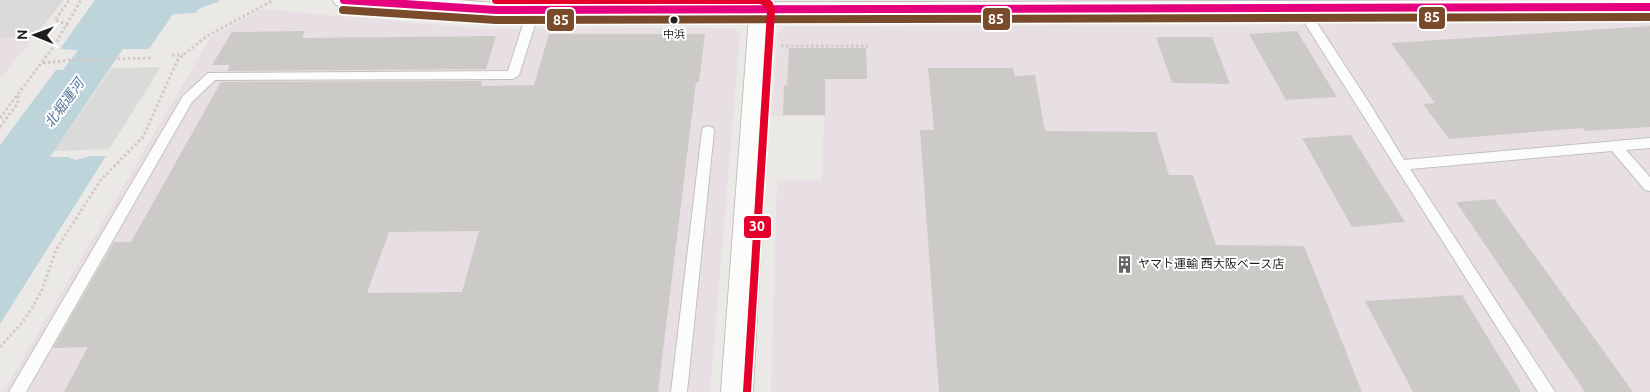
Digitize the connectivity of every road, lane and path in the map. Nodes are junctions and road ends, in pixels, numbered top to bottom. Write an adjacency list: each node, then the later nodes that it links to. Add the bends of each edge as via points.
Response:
1 (69, 0): 11 (path, via 55,20)
2 (81, 0): 11 (path)
3 (274, 0): 15 (path, via 208,36)
4 (344, 0): 9 (street)
5 (882, 5): 6 (street); 10 (street)
6 (1012, 5): 7 (street)
7 (1300, 6): 8 (street); 24 (lane, via 1366,106)
8 (1650, 7)
9 (534, 10): 10 (street); 27 (lane, via 513,75 212,76 187,99)
10 (761, 10): 29 (street)
11 (68, 25): 17 (path)
12 (779, 46): 13 (path)
13 (868, 46)
14 (172, 55): 15 (path)
15 (184, 55): 26 (path, via 178,59 143,138 100,181 56,250 32,308)
16 (151, 58): 17 (path)
17 (42, 63): 18 (path)
18 (18, 94): 19 (path); 20 (path, via 18,103)
19 (0, 118)
20 (0, 127)
21 (708, 131): 28 (lane)
22 (1650, 143): 23 (lane)
23 (1614, 145): 24 (lane); 25 (lane)
24 (1400, 165): 30 (lane)
25 (1650, 186)
26 (0, 347)
27 (17, 392)
28 (679, 392)
29 (737, 392)
30 (1547, 392)

